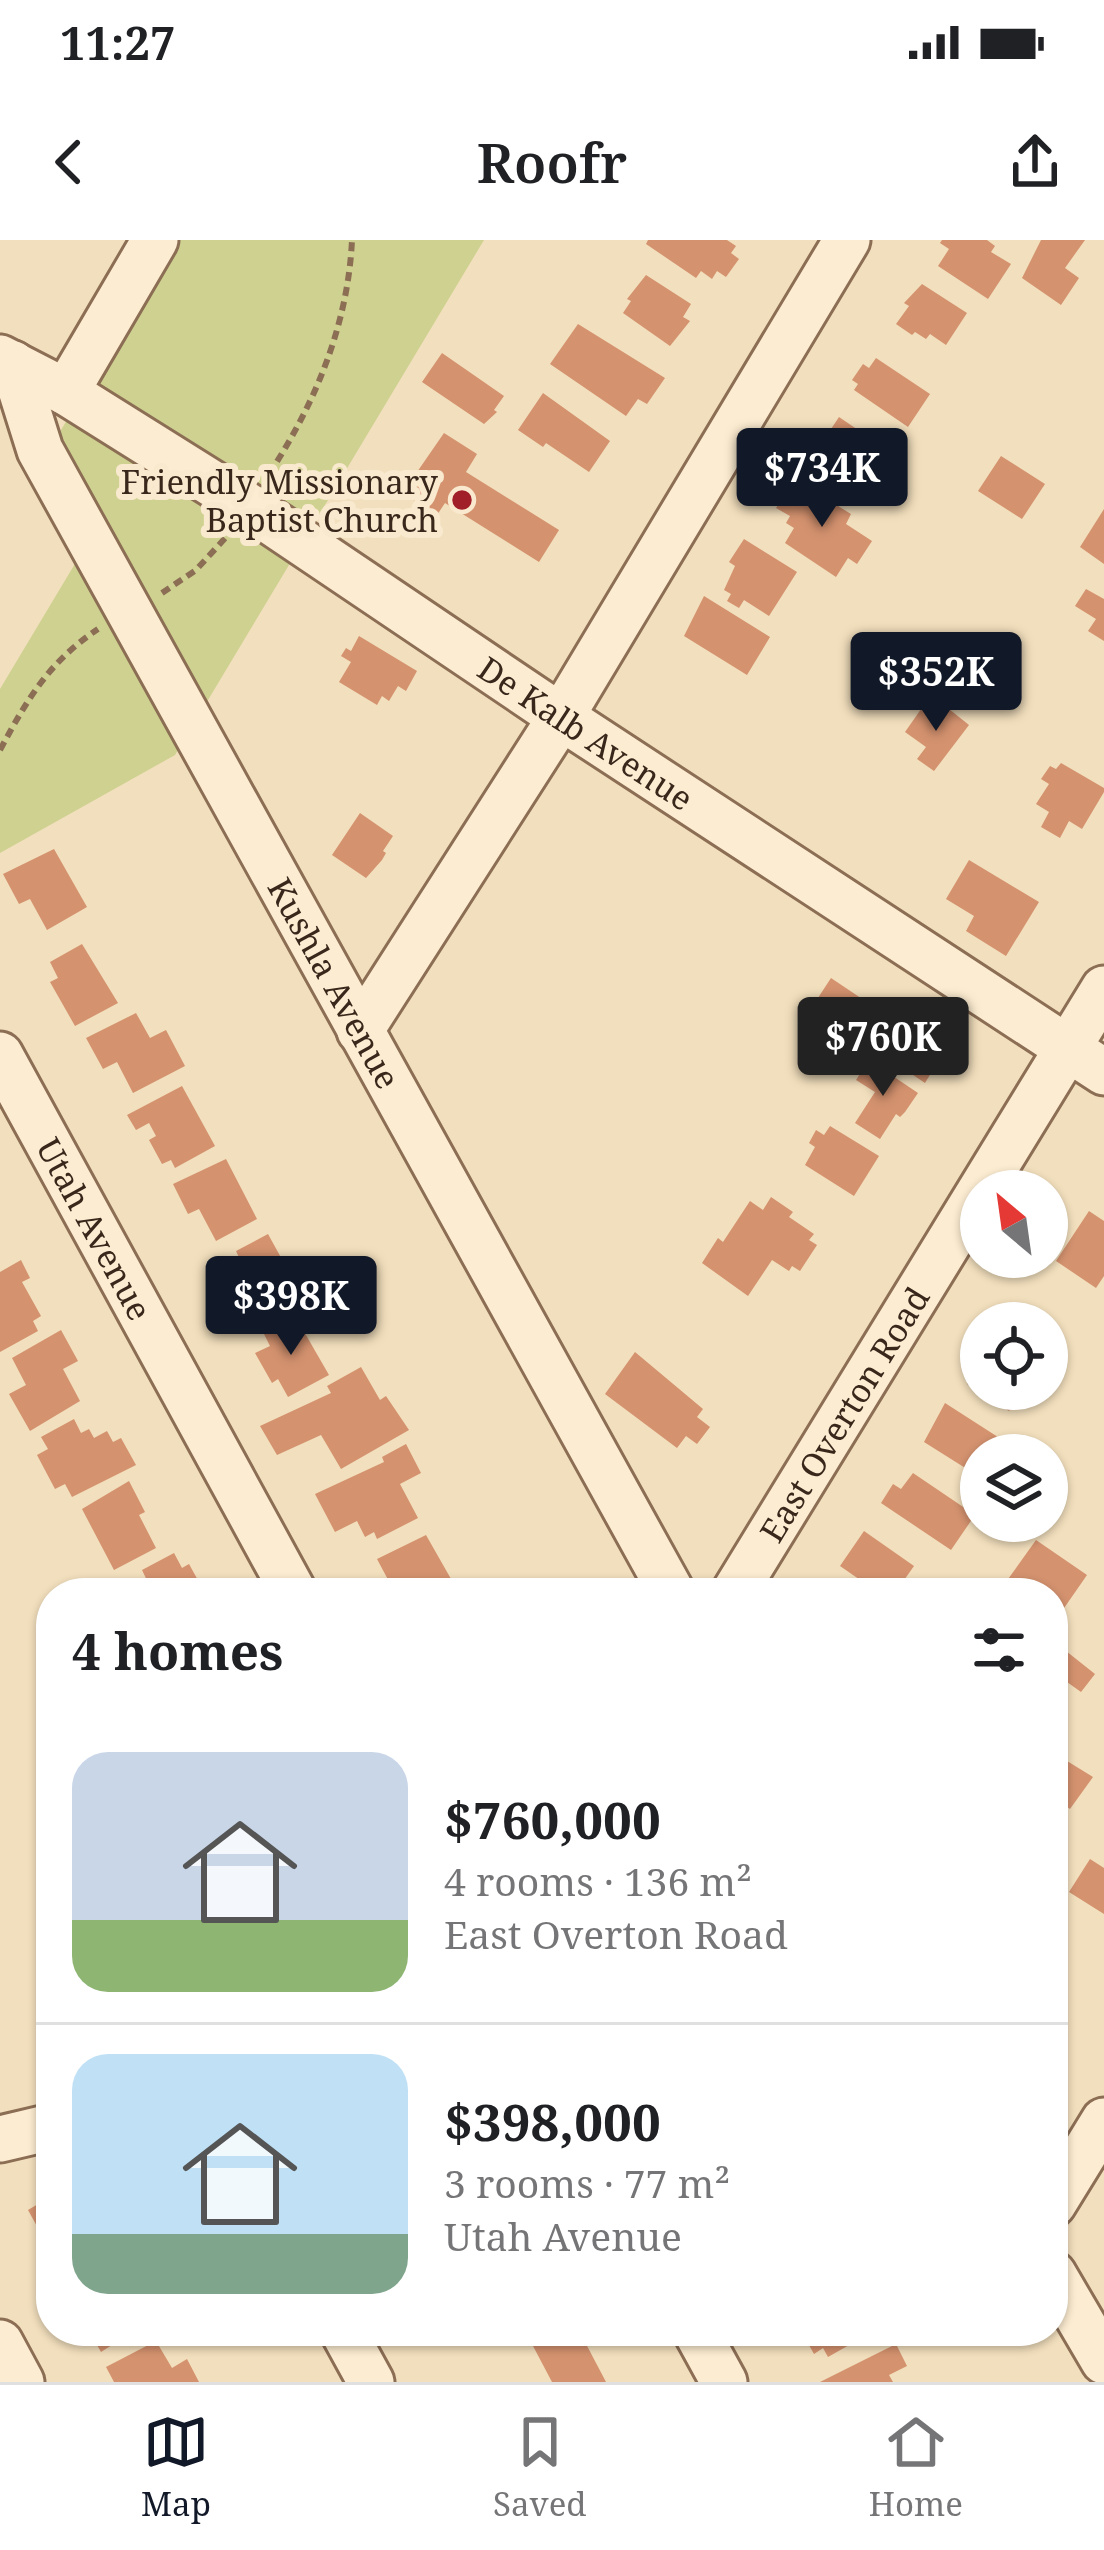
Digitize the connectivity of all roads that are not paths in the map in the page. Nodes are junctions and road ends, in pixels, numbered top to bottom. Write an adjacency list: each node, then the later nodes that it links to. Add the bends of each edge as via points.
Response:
1 (155, 240): 4 (street)
2 (847, 240): 5 (street)
3 (7, 361): 4 (street, De Kalb Avenue); 7 (street, Kushla Avenue, via 40,450)
4 (66, 392): 5 (street, De Kalb Avenue)
5 (561, 717): 7 (street); 9 (street, De Kalb Avenue)
6 (1104, 989): 9 (street, East Overton Road)
7 (360, 1031): 11 (street, Kushla Avenue)
8 (0, 1055): 10 (street, Utah Avenue)
9 (1086, 1060): 12 (street, East Overton Road)
10 (286, 1578)
11 (665, 1578)
12 (744, 1578)
13 (1104, 2121): 16 (street)
14 (36, 2131): 15 (street)
15 (0, 2139)
16 (1068, 2180)
17 (1068, 2300): 21 (street)
18 (0, 2343): 22 (street)
19 (352, 2346): 23 (street)
20 (704, 2346): 24 (street)
21 (1104, 2361)
22 (21, 2382)
23 (371, 2382)
24 (724, 2382)

